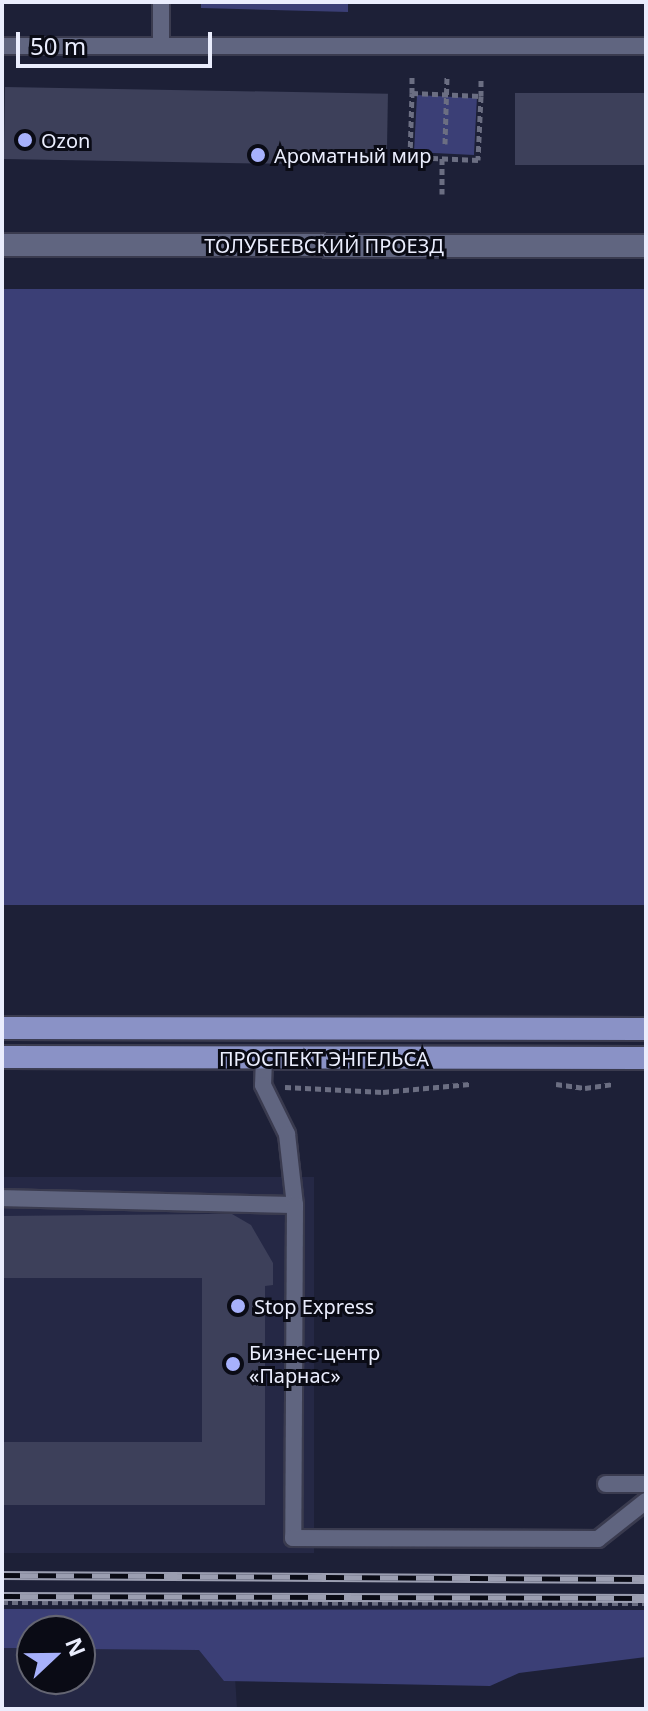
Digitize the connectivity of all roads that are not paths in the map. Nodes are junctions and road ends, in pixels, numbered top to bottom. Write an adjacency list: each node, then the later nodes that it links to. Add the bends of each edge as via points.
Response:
1 (161, 2): 2 (lane)
2 (161, 45): 3 (lane); 4 (lane)
3 (2, 46)
4 (646, 46)
5 (2, 245): 6 (street, ТОЛУБЕЕВСКИЙ ПРОЕЗД)
6 (646, 246)
7 (2, 1028): 8 (main road, ПРОСПЕКТ ЭНГЕЛЬСА)
8 (646, 1029)
9 (2, 1057): 10 (main road, ПРОСПЕКТ ЭНГЕЛЬСА)
10 (264, 1058): 11 (main road, ПРОСПЕКТ ЭНГЕЛЬСА); 13 (lane, via 263,1085 287,1134)
11 (646, 1058)
12 (2, 1198): 13 (lane)
13 (295, 1205): 16 (lane, via 293,1538 598,1539)
14 (606, 1484): 15 (lane)
15 (646, 1484)
16 (646, 1501)

